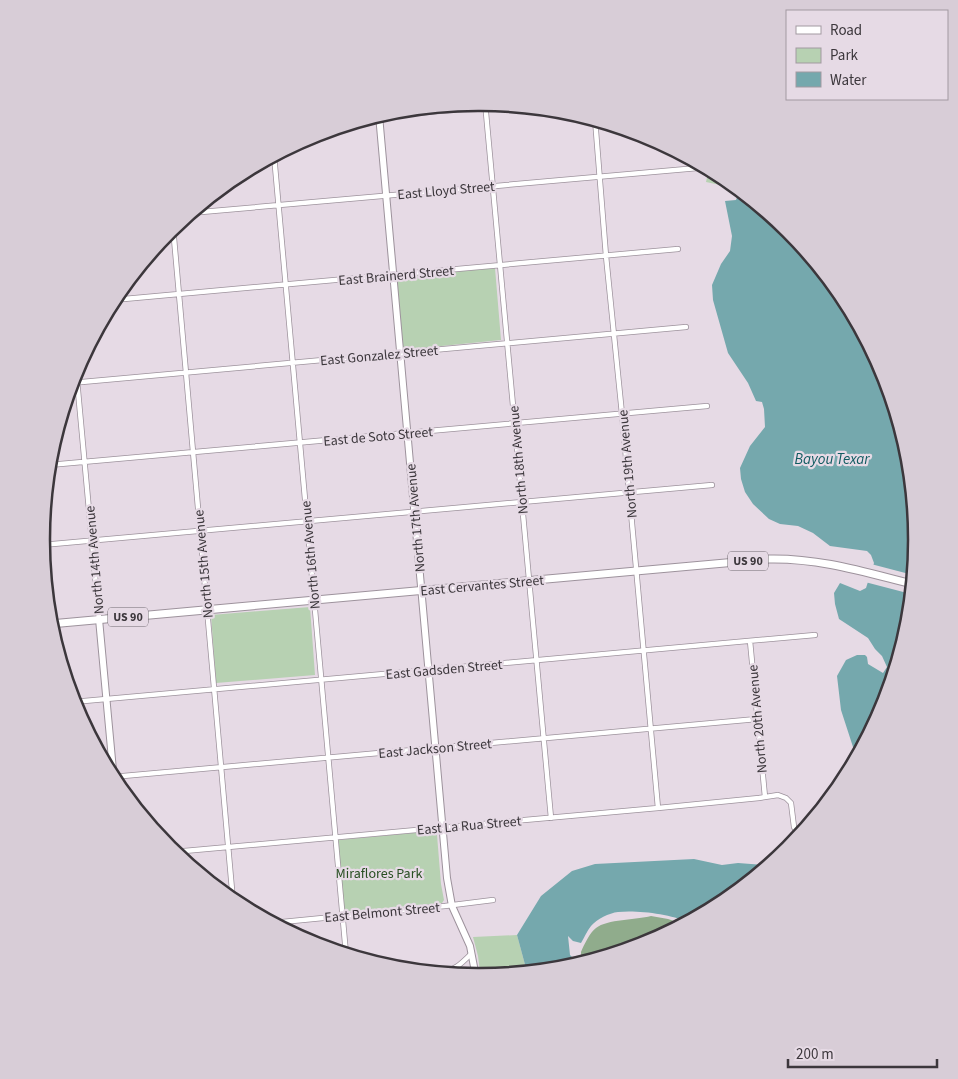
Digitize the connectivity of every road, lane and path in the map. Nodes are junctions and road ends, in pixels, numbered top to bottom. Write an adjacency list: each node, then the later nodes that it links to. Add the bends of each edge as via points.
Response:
1 (486, 110): 7 (street, North 18th Avenue)
2 (380, 122): 8 (street, North 17th Avenue)
3 (596, 127): 6 (street, North 19th Avenue)
4 (275, 163): 9 (street, North 16th Avenue)
5 (694, 168): 6 (street, East Lloyd Street)
6 (599, 176): 7 (street, East Lloyd Street); 13 (street, North 19th Avenue)
7 (493, 186): 8 (street, East Lloyd Street); 14 (street, North 18th Avenue)
8 (386, 196): 9 (street, East Lloyd Street); 15 (street, North 17th Avenue)
9 (279, 205): 10 (street, East Lloyd Street); 16 (street, North 16th Avenue)
10 (202, 212)
11 (173, 239): 17 (street, North 15th Avenue)
12 (678, 249): 13 (street, East Brainerd Street)
13 (606, 256): 14 (street, East Brainerd Street); 20 (street, North 19th Avenue)
14 (500, 265): 15 (street, East Brainerd Street); 21 (street, North 18th Avenue)
15 (393, 275): 16 (street, East Brainerd Street); 22 (street, North 17th Avenue)
16 (286, 284): 17 (street, East Brainerd Street); 23 (street, North 16th Avenue)
17 (178, 294): 18 (street, East Brainerd Street); 24 (street, North 15th Avenue)
18 (123, 299)
19 (686, 327): 20 (street, East Gonzalez Street)
20 (614, 333): 21 (street, East Gonzalez Street); 28 (street, North 19th Avenue)
21 (507, 343): 22 (street, East Gonzalez Street); 29 (street, North 18th Avenue)
22 (400, 353): 23 (street, East Gonzalez Street); 30 (street, North 17th Avenue)
23 (293, 362): 24 (street, East Gonzalez Street); 31 (street, North 16th Avenue)
24 (186, 372): 25 (street, East Gonzalez Street); 32 (street, North 15th Avenue)
25 (80, 382)
26 (78, 387): 33 (street, North 14th Avenue)
27 (707, 406): 28 (street, East de Soto Street)
28 (622, 414): 29 (street, East de Soto Street); 36 (street, North 19th Avenue)
29 (514, 423): 30 (street, East de Soto Street); 37 (street, North 18th Avenue)
30 (407, 433): 31 (street, East de Soto Street); 38 (street, North 17th Avenue)
31 (300, 442): 32 (street, East de Soto Street); 39 (street, North 16th Avenue)
32 (193, 452): 33 (street, East de Soto Street); 40 (street, North 15th Avenue)
33 (85, 462): 34 (street, East de Soto Street); 41 (street, North 14th Avenue)
34 (57, 464)
35 (712, 485): 36 (street)
36 (629, 492): 37 (street); 43 (street, North 19th Avenue)
37 (521, 502): 38 (street); 44 (street, North 18th Avenue)
38 (414, 512): 39 (street); 46 (street, North 17th Avenue)
39 (307, 521): 40 (street); 47 (street, North 16th Avenue)
40 (200, 531): 41 (street); 48 (street, North 15th Avenue)
41 (92, 541): 42 (street); 49 (street, North 14th Avenue)
42 (50, 544)
43 (636, 571): 44 (main road, East Cervantes Street / US 90); 45 (main road, East Cervantes Street / US 90, via 779,559 817,561); 53 (street, North 19th Avenue)
44 (529, 580): 46 (main road, East Cervantes Street / US 90); 54 (street, North 18th Avenue)
45 (905, 582)
46 (421, 590): 47 (main road, East Cervantes Street / US 90); 55 (street, North 17th Avenue)
47 (314, 600): 48 (main road, East Cervantes Street / US 90); 56 (street, North 16th Avenue)
48 (207, 610): 49 (main road, East Cervantes Street / US 90); 57 (street, North 15th Avenue)
49 (99, 619): 50 (main road, East Cervantes Street / US 90); 58 (street, North 14th Avenue)
50 (58, 623)
51 (815, 635): 52 (street, East Gadsden Street)
52 (750, 641): 53 (street, East Gadsden Street); 60 (street, North 20th Avenue)
53 (643, 651): 54 (street, East Gadsden Street); 61 (street, North 19th Avenue)
54 (536, 660): 55 (street, East Gadsden Street); 62 (street, North 18th Avenue)
55 (428, 670): 56 (street, East Gadsden Street); 63 (street, North 17th Avenue)
56 (321, 680): 57 (street, East Gadsden Street); 64 (street, North 16th Avenue)
57 (214, 689): 58 (street, East Gadsden Street); 66 (street, North 15th Avenue)
58 (107, 699): 59 (street, East Gadsden Street); 65 (street, North 14th Avenue)
59 (82, 701)
60 (757, 719): 61 (street, East Jackson Street); 68 (street, North 20th Avenue)
61 (650, 729): 62 (street, East Jackson Street); 69 (street, North 19th Avenue)
62 (543, 738): 63 (street, East Jackson Street); 70 (street, North 18th Avenue)
63 (435, 748): 64 (street, East Jackson Street); 71 (street, North 17th Avenue)
64 (328, 758): 66 (street, East Jackson Street); 73 (street, North 16th Avenue)
65 (112, 762)
66 (221, 768): 67 (street, East Jackson Street); 74 (street, North 15th Avenue)
67 (122, 778)
68 (764, 797): 69 (street, East La Rua Street); 72 (street, East La Rua Street, via 778,795 789,800)
69 (658, 808): 70 (street, East La Rua Street)
70 (551, 818): 71 (street, East La Rua Street)
71 (442, 828): 73 (street, East La Rua Street); 78 (street, North 17th Avenue)
72 (795, 829)
73 (335, 837): 74 (street, East La Rua Street); 79 (street, North 16th Avenue)
74 (228, 847): 75 (street, East La Rua Street); 76 (street, North 15th Avenue)
75 (184, 851)
76 (232, 890)
77 (493, 900): 78 (street, East Belmont Street)
78 (452, 906): 79 (street, East Belmont Street); 82 (street, North 17th Avenue)
79 (342, 916): 80 (street, East Belmont Street); 81 (street, North 16th Avenue)
80 (285, 922)
81 (345, 947)
82 (471, 954): 83 (street); 84 (street, North 17th Avenue)
83 (456, 968)
84 (474, 968)

